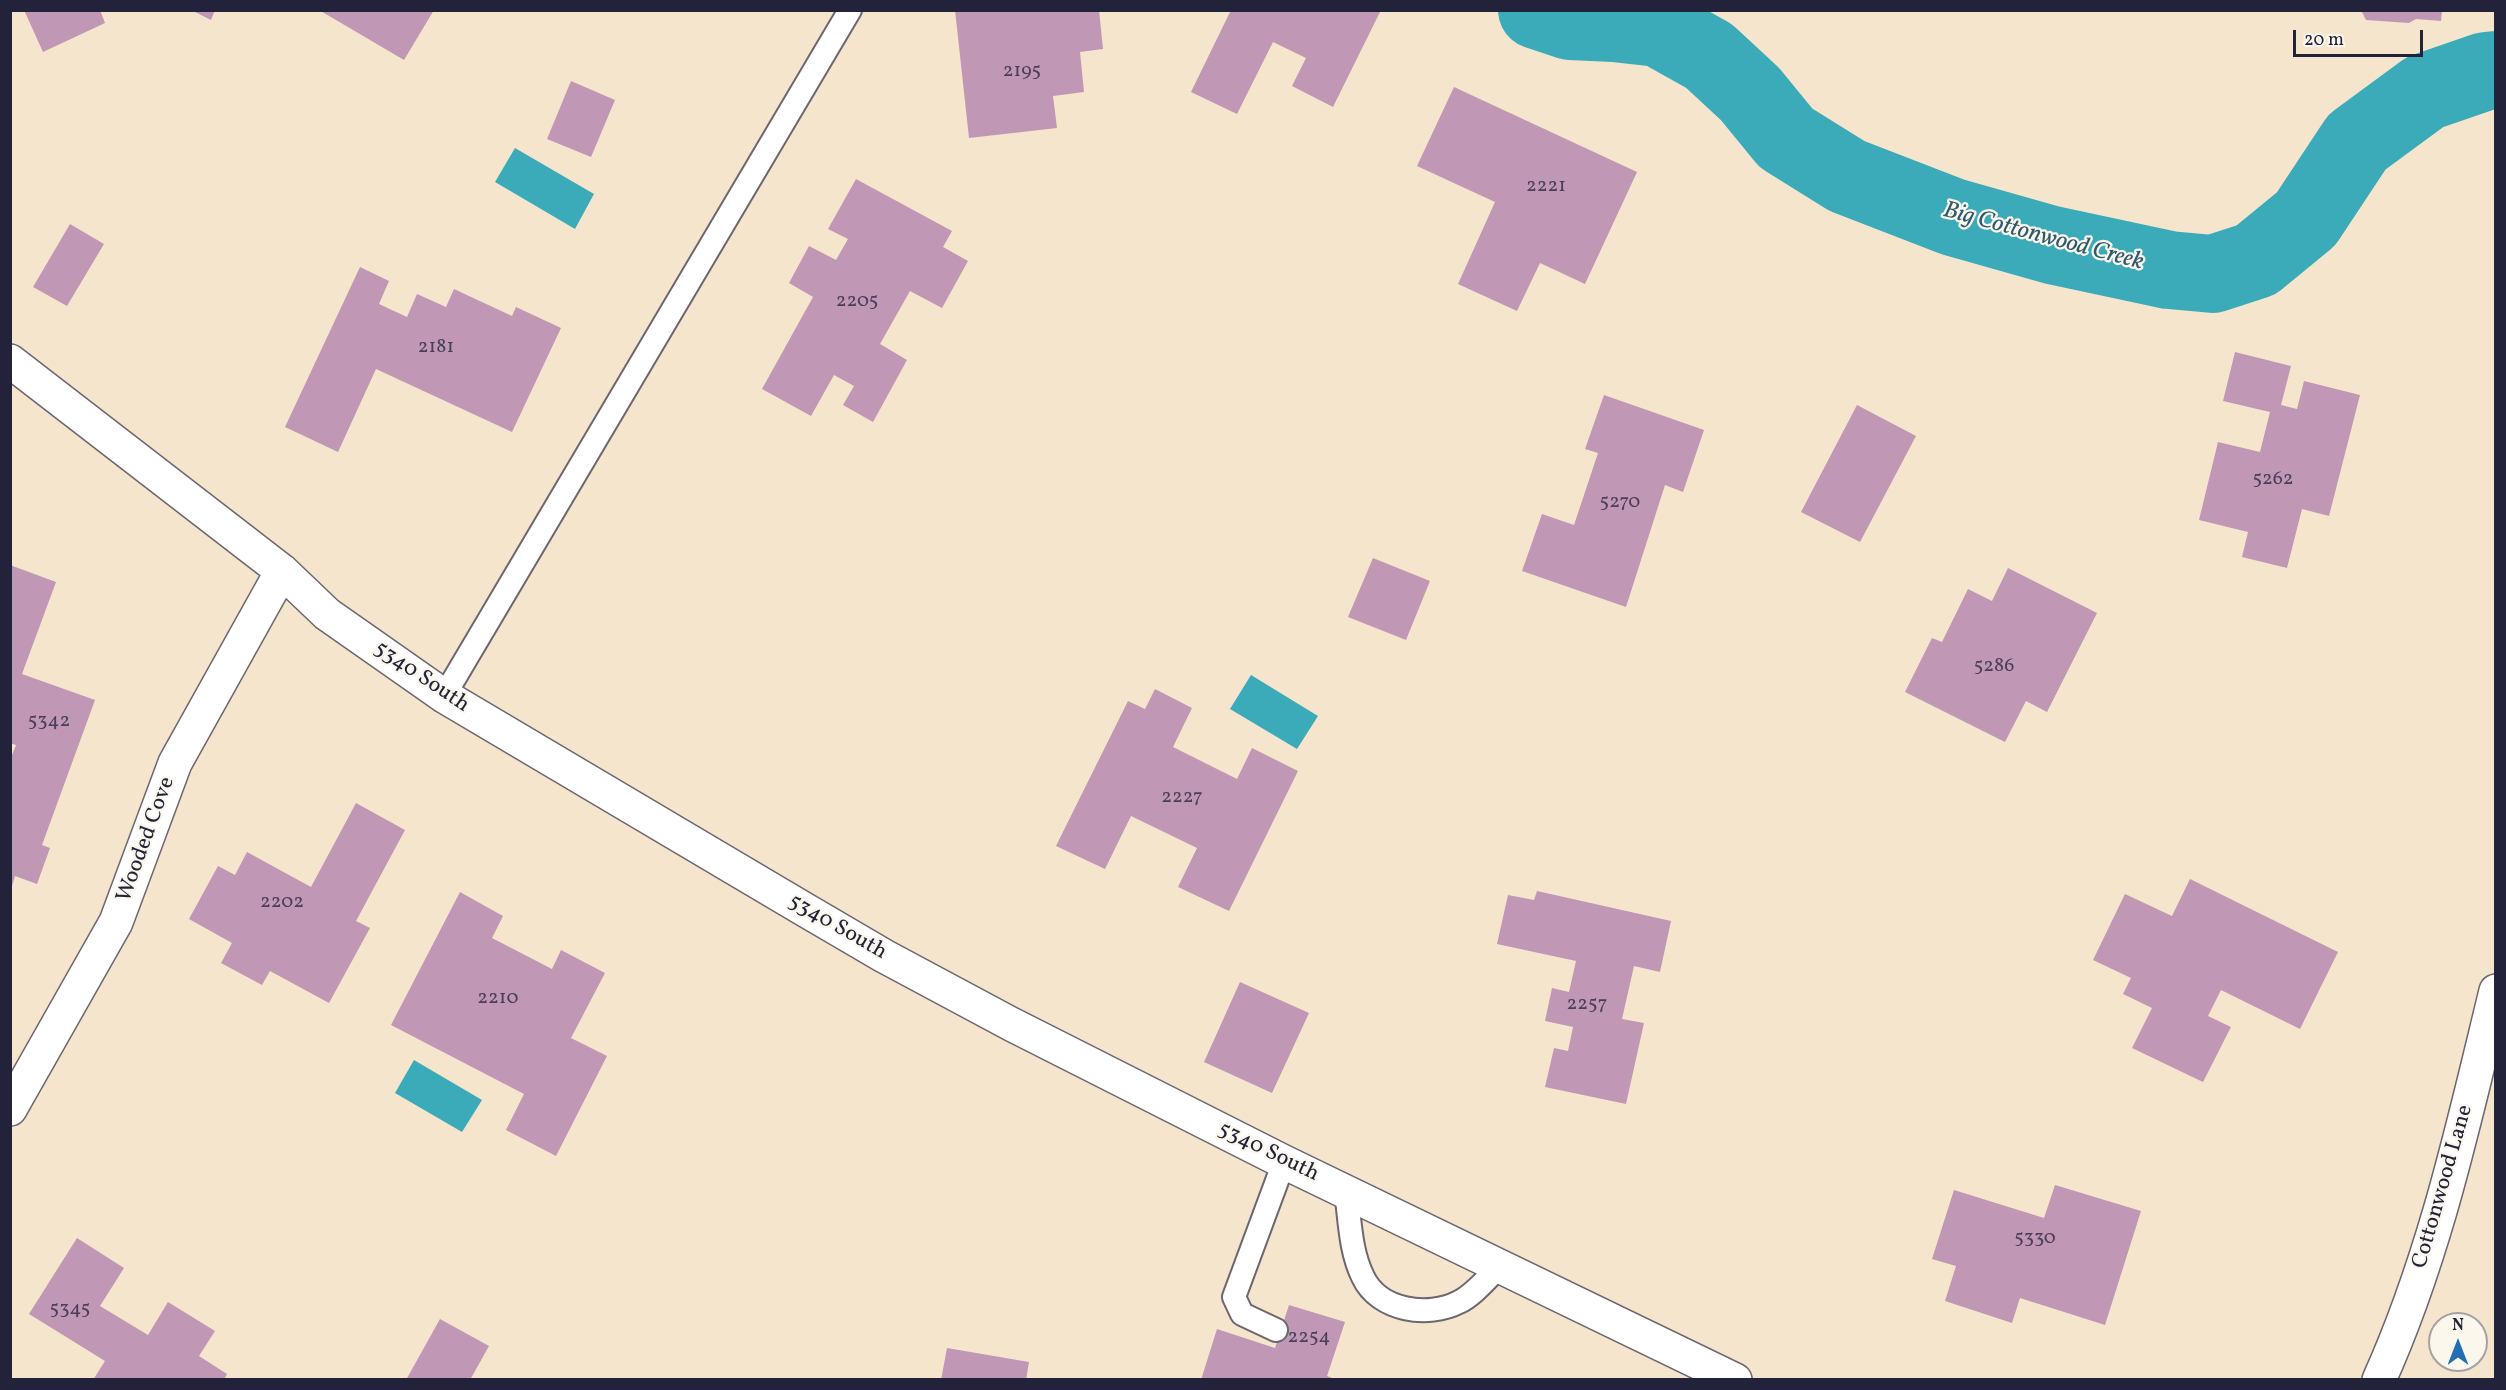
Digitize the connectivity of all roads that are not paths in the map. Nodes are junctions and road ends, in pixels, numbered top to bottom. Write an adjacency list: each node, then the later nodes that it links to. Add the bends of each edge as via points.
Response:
1 (850, 10): 4 (lane)
2 (10, 361): 3 (street, 5340 South)
3 (282, 571): 4 (street, 5340 South, via 327,614); 6 (street, Wooded Cove, via 175,764 116,922)
4 (444, 696): 7 (street, 5340 South, via 884,956)
5 (2496, 991): 12 (street, Cottonwood Lane, via 2452,1171)
6 (10, 1109)
7 (1284, 1162): 8 (street, 5340 South); 10 (lane, via 1234,1297 1242,1314)
8 (1346, 1192): 9 (street, 5340 South); 9 (lane, via 1354,1253 1363,1279 1380,1299 1409,1309 1435,1311 1461,1302)
9 (1500, 1266): 11 (street, 5340 South)
10 (1276, 1329)
11 (1735, 1380)
12 (2379, 1380)

